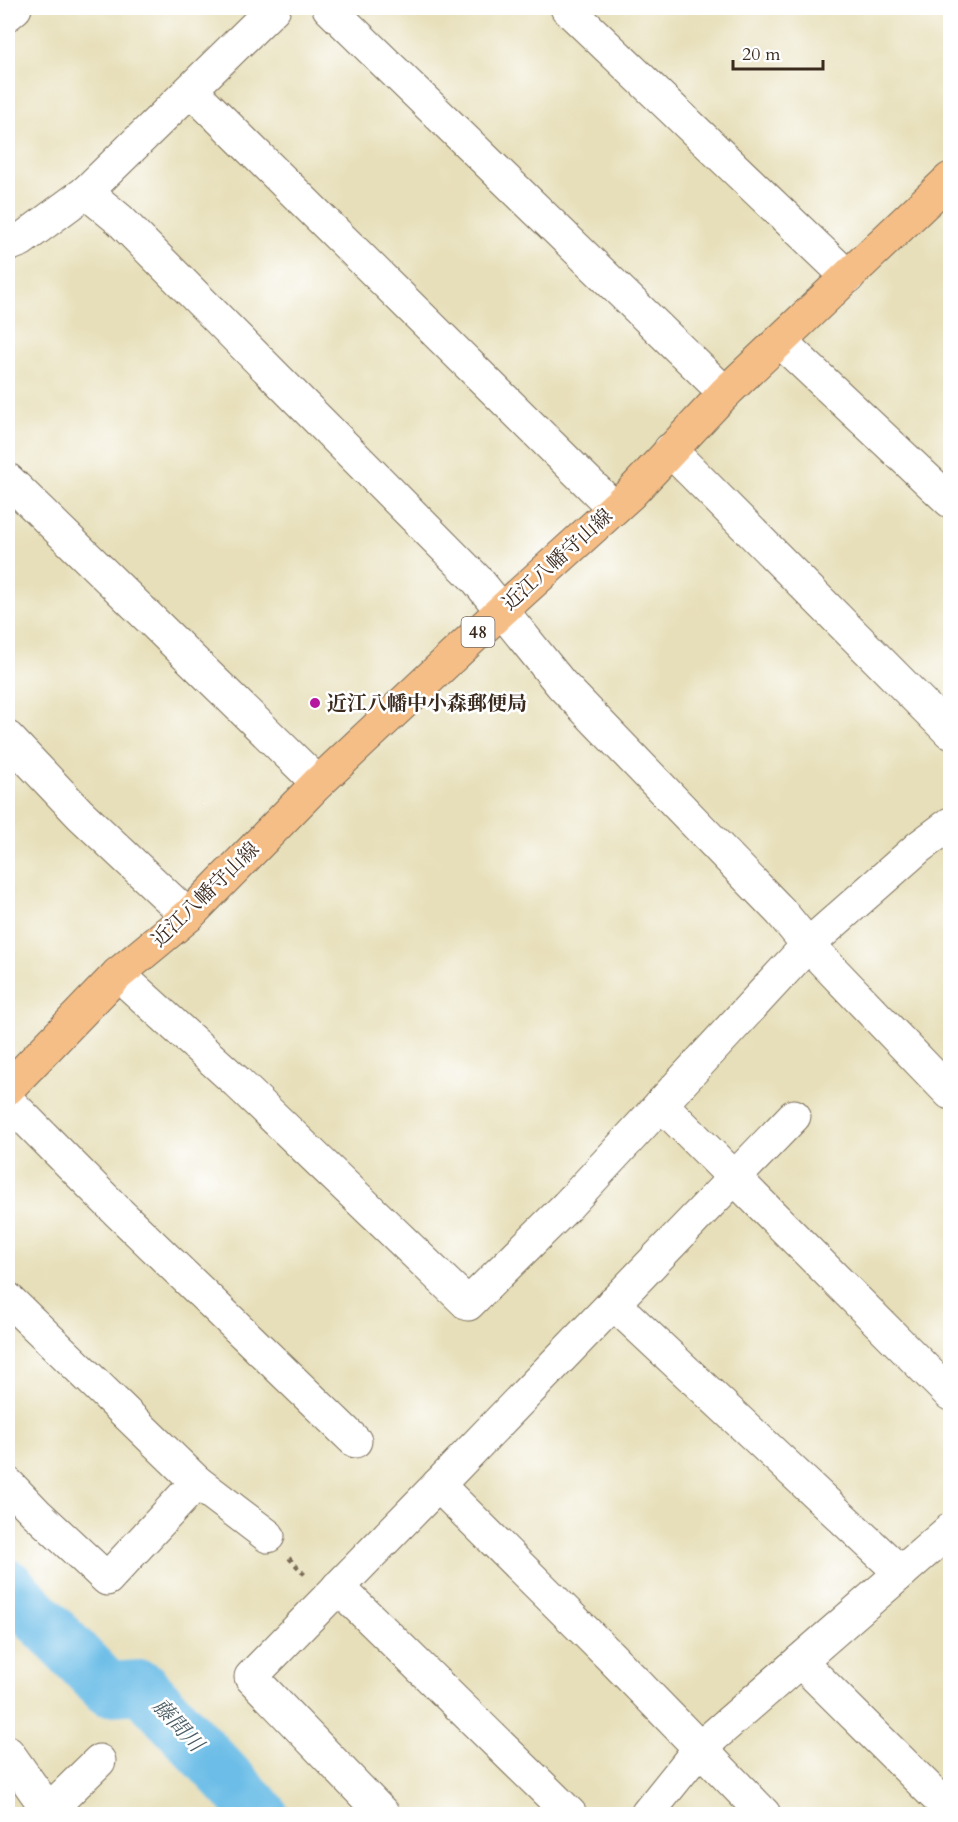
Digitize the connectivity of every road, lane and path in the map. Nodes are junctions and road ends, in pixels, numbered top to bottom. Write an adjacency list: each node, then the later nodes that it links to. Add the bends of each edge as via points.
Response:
1 (15, 8): 5 (street)
2 (274, 8): 6 (street)
3 (329, 8): 12 (street)
4 (567, 8): 10 (street)
5 (8, 15)
6 (190, 90): 8 (street); 16 (street)
7 (951, 179): 10 (main road, 近江八幡守山線 / 48)
8 (86, 192): 9 (street, via 21,240); 17 (street, via 146,245 478,581)
9 (8, 245)
10 (848, 277): 11 (main road, 近江八幡守山線 / 48)
11 (780, 341): 12 (main road, 近江八幡守山線 / 48); 15 (street)
12 (725, 393): 13 (main road, 近江八幡守山線 / 48)
13 (670, 450): 16 (main road, 近江八幡守山線 / 48); 18 (street)
14 (8, 480): 20 (street)
15 (951, 501)
16 (614, 508): 17 (main road, 近江八幡守山線 / 48)
17 (501, 610): 20 (main road, 近江八幡守山線 / 48); 23 (street, via 561,684 781,912)
18 (951, 732)
19 (8, 738): 22 (street, via 80,814)
20 (318, 783): 22 (main road, 近江八幡守山線 / 48)
21 (951, 824): 23 (street, via 919,847)
22 (188, 916): 24 (main road, 近江八幡守山線 / 48)
23 (808, 945): 26 (street); 28 (street)
24 (118, 974): 25 (main road, 近江八幡守山線 / 48); 28 (street, via 237,1082 468,1304)
25 (8, 1088)
26 (951, 1093)
27 (8, 1101): 34 (street)
28 (662, 1104): 30 (street)
29 (794, 1116): 30 (street)
30 (734, 1177): 32 (street); 33 (street)
31 (8, 1299): 35 (street)
32 (613, 1303): 37 (street); 40 (street)
33 (951, 1394)
34 (355, 1441)
35 (197, 1482): 36 (street, via 107,1578); 39 (street)
36 (8, 1484)
37 (438, 1485): 41 (street); 43 (street)
38 (951, 1530): 40 (street)
39 (268, 1536): 41 (path)
40 (901, 1573): 42 (street)
41 (333, 1593): 48 (street, via 251,1677); 49 (street)
42 (800, 1661): 43 (street); 46 (street)
43 (700, 1748): 50 (street); 51 (street)
44 (8, 1753): 47 (street)
45 (99, 1761): 47 (street)
46 (951, 1810)
47 (50, 1813)
48 (383, 1815)
49 (570, 1815)
50 (647, 1815)
51 (764, 1815)

